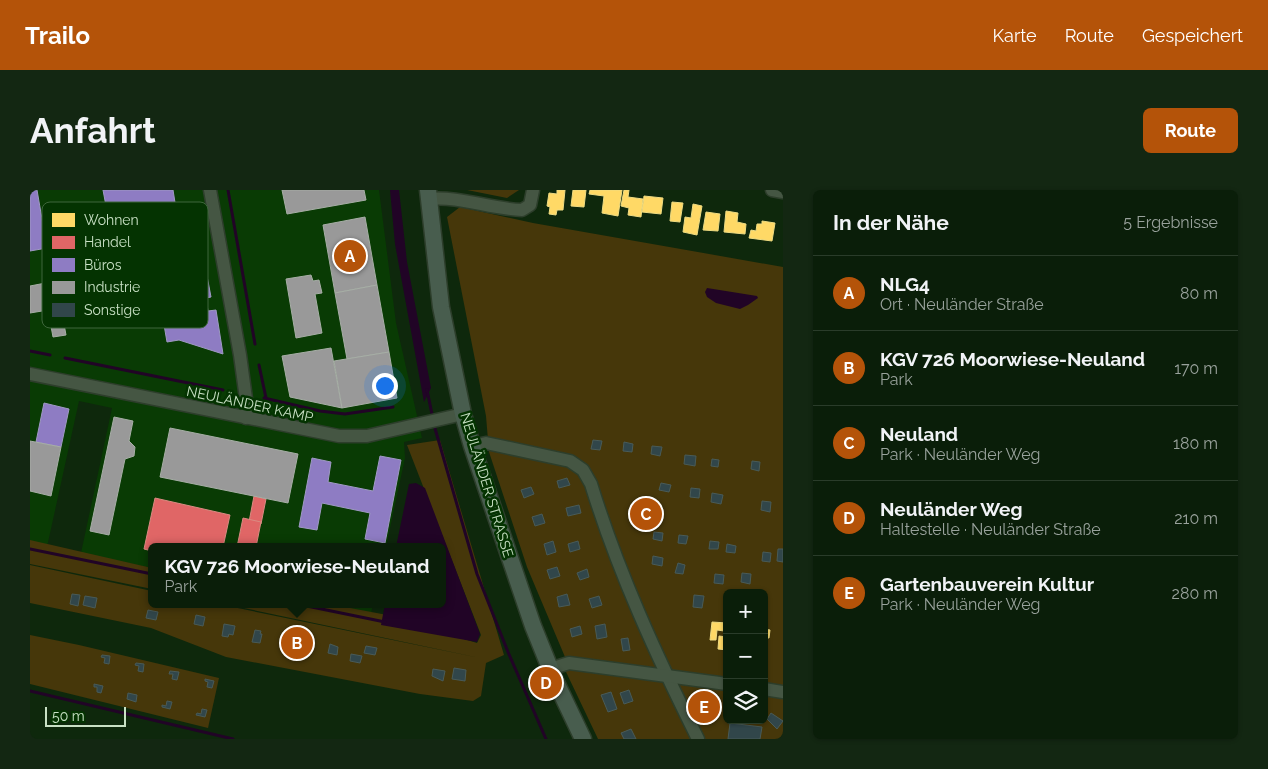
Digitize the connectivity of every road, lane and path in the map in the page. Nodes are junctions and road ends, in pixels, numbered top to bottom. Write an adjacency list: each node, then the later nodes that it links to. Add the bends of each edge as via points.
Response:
1 (210, 190): 8 (street, via 240,355)
2 (533, 190): 5 (street, via 530,205 522,210)
3 (772, 190): 4 (street)
4 (783, 192)
5 (428, 194): 7 (main road, NEULÄNDER STRASSE, via 442,306)
6 (30, 374): 8 (street, NEULÄNDER KAMP)
7 (464, 414): 8 (street, NEULÄNDER KAMP, via 352,437); 9 (main road, NEULÄNDER STRASSE)
8 (246, 418)
9 (472, 446): 10 (main road, NEULÄNDER STRASSE); 11 (street, via 486,443 530,451 570,460 583,470)
10 (550, 669): 11 (street, via 569,663); 15 (main road, NEULÄNDER STRASSE)
11 (667, 677): 12 (street); 16 (street)
12 (723, 684)
13 (768, 690): 14 (street)
14 (783, 692)
15 (582, 739)
16 (698, 739)

